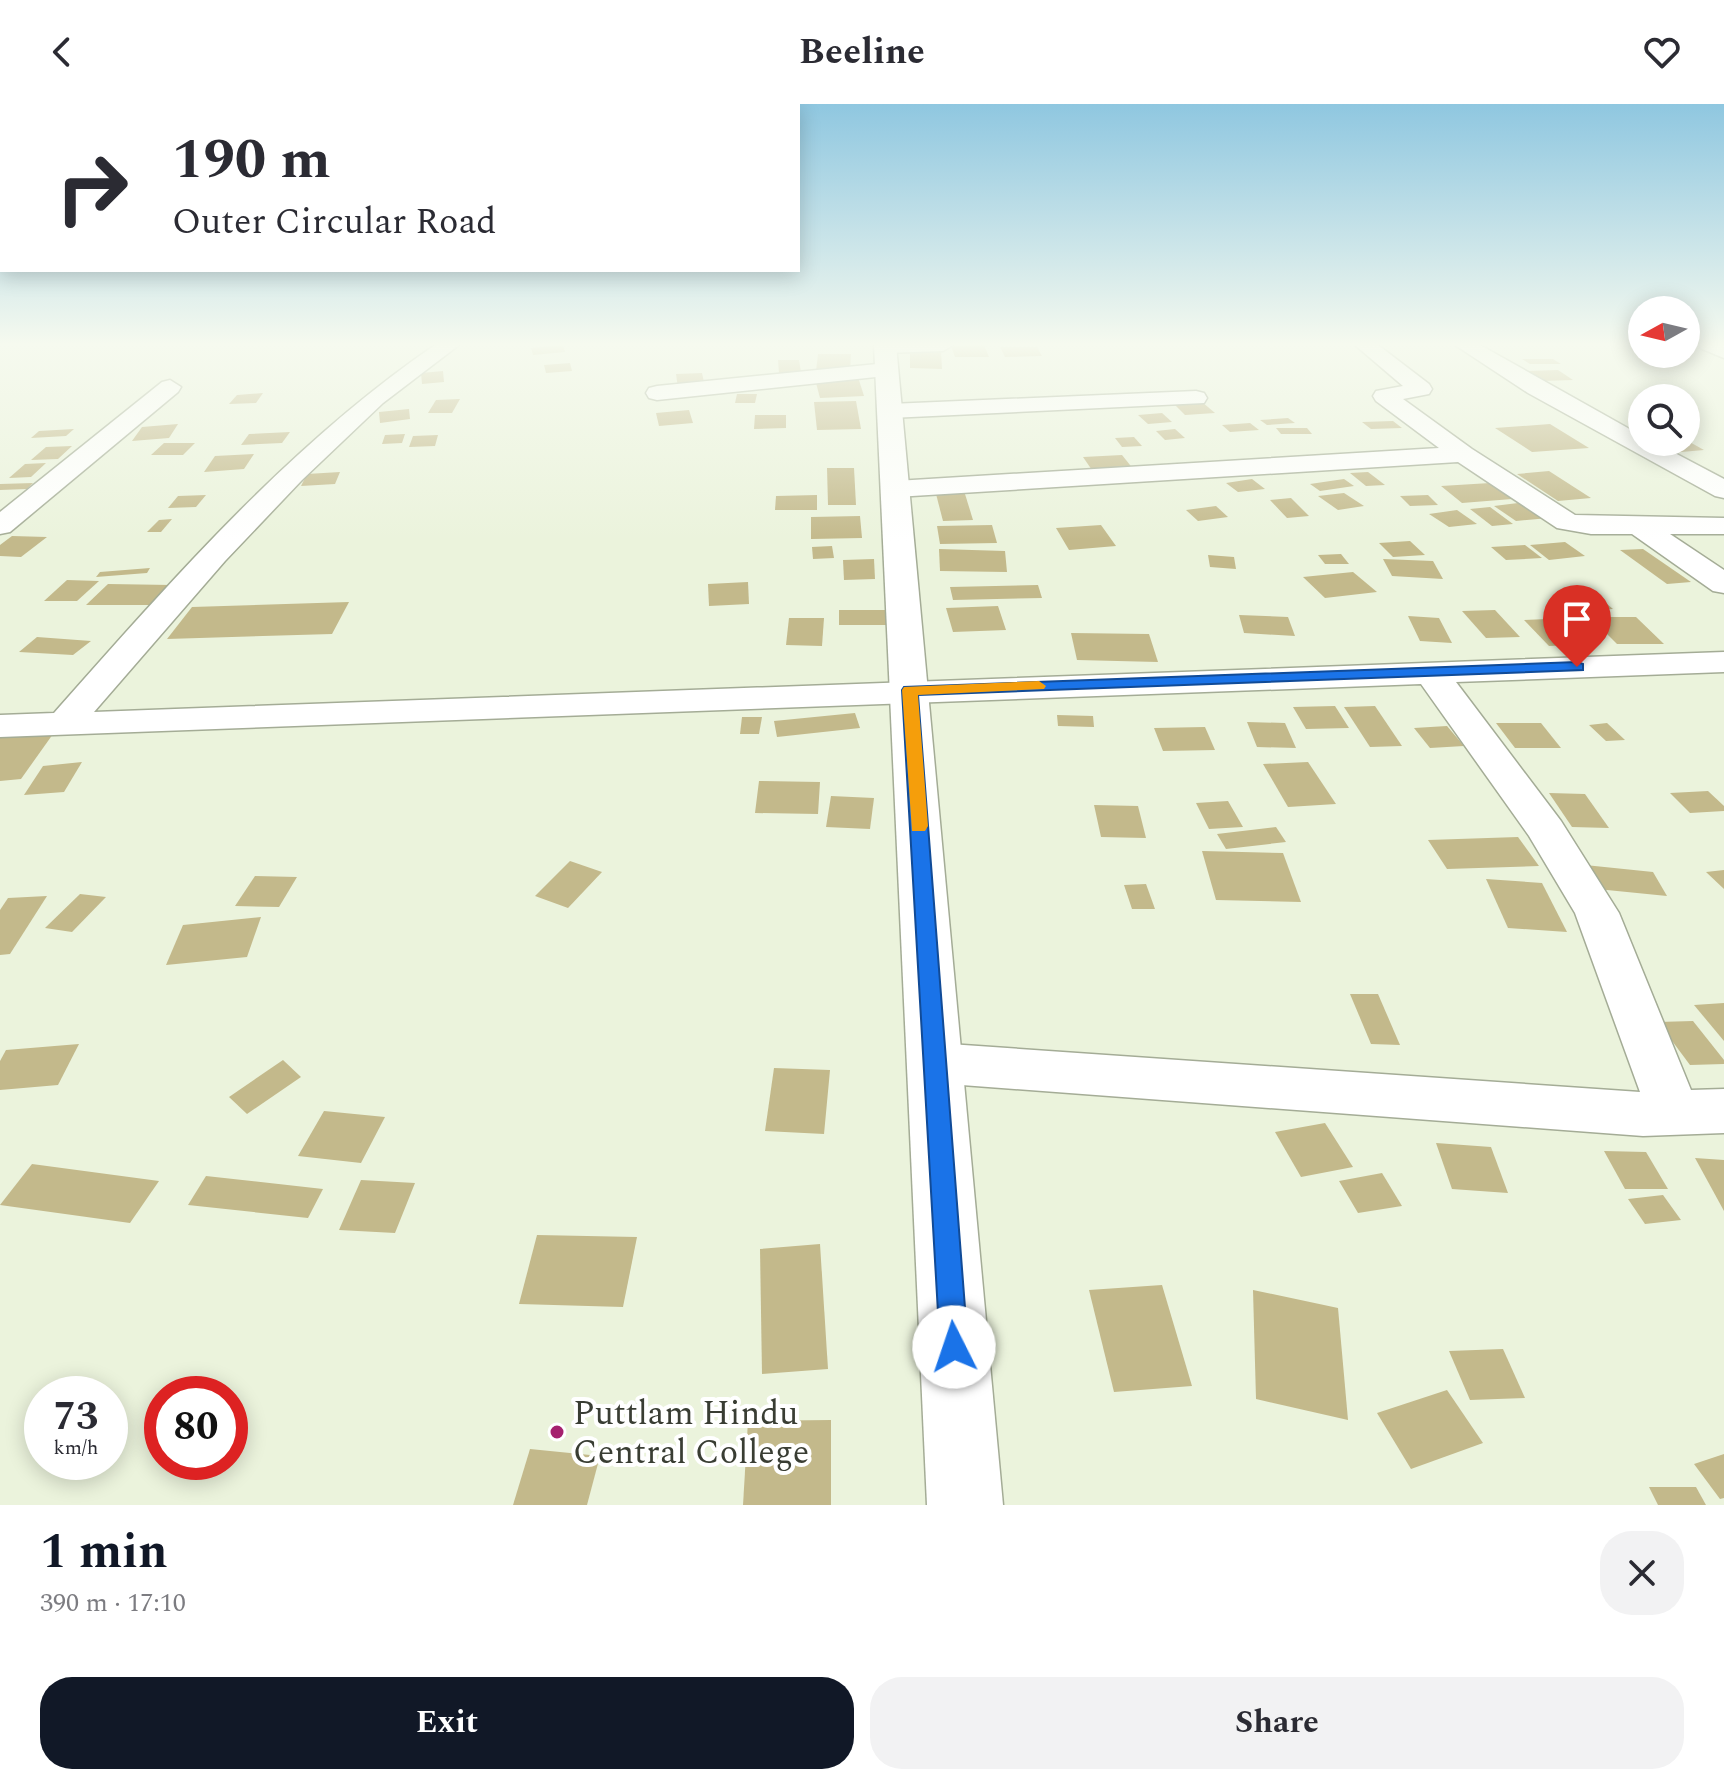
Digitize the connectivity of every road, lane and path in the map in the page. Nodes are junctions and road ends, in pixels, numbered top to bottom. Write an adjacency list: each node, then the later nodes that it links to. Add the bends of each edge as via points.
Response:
1 (141, 410): 9 (street)
2 (362, 410): 16 (street, via 187,582)
3 (890, 410): 7 (highway)
4 (1404, 410): 6 (street)
5 (1577, 410): 8 (street)
6 (1463, 454): 7 (street); 11 (street, via 1567,522)
7 (896, 489): 15 (highway)
8 (1724, 490)
9 (0, 526)
10 (1724, 526): 11 (street)
11 (1640, 527): 12 (street)
12 (1724, 584)
13 (1724, 662): 14 (street)
14 (1430, 672): 15 (street); 20 (street, via 1546,830 1597,913)
15 (910, 690): 16 (street); 18 (highway)
16 (65, 723): 17 (street)
17 (0, 726)
18 (935, 1063): 20 (street); 21 (highway)
19 (1724, 1111): 20 (street)
20 (1674, 1113)
21 (965, 1505)

